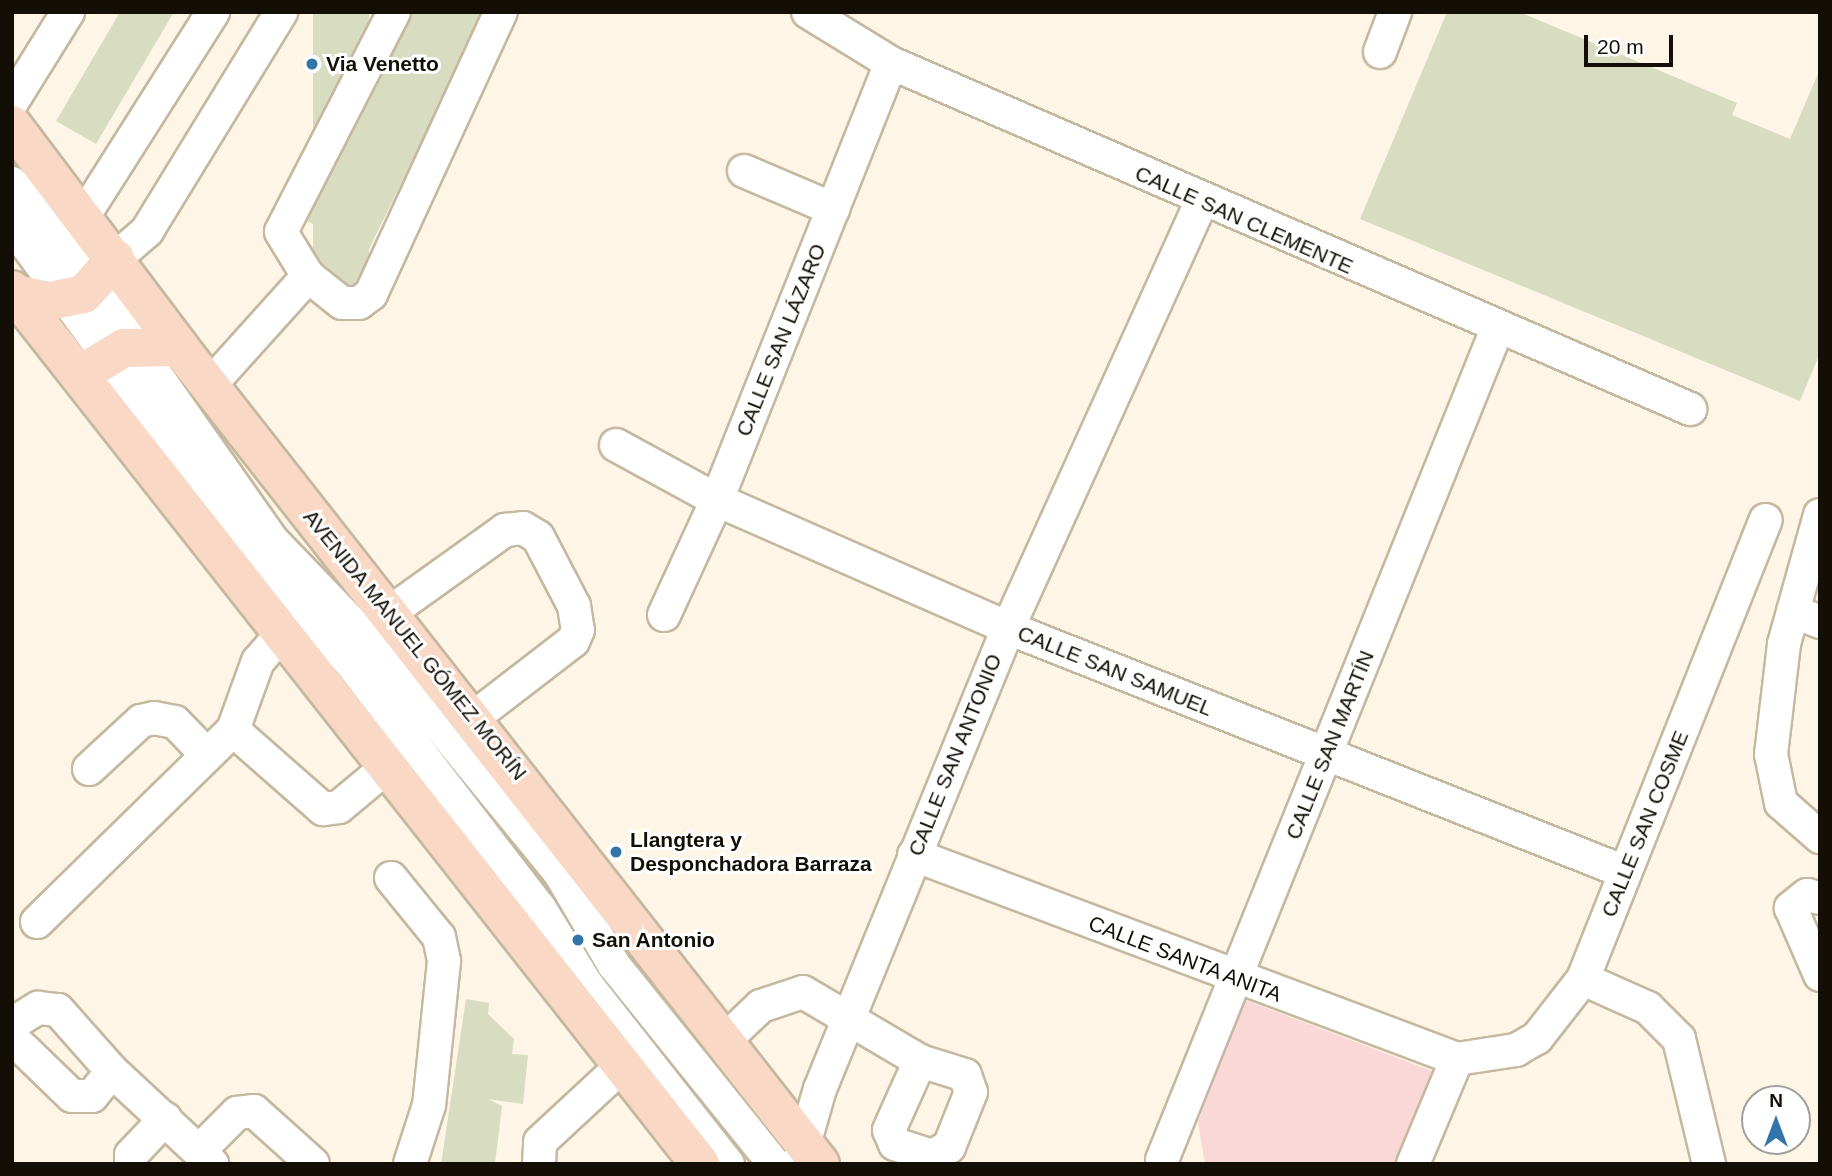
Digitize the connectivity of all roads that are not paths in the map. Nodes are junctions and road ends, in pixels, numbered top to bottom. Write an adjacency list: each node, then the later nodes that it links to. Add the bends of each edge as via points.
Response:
1 (68, 12): 10 (street)
2 (213, 12): 16 (street)
3 (281, 12): 19 (street, via 147,231)
4 (394, 12): 18 (street, via 284,215 285,243)
5 (501, 12): 18 (street, via 371,295 359,303 342,303)
6 (808, 12): 9 (street, CALLE SAN CLEMENTE)
7 (1395, 12): 8 (street)
8 (1380, 52)
9 (891, 63): 14 (street, CALLE SAN CLEMENTE); 15 (street, CALLE SAN LÁZARO)
10 (12, 102)
11 (12, 125): 16 (main road, AVENIDA MANUEL GÓMEZ MORÍN)
12 (744, 171): 15 (street)
13 (12, 183): 19 (street)
14 (1201, 202): 21 (street, CALLE SAN CLEMENTE); 33 (street, CALLE SAN ANTONIO)
15 (833, 209): 27 (street, CALLE SAN LÁZARO)
16 (83, 217): 19 (main road, AVENIDA MANUEL GÓMEZ MORÍN)
17 (12, 225): 19 (street)
18 (308, 276): 24 (street)
19 (93, 282): 20 (main road); 22 (main road, AVENIDA MANUEL GÓMEZ MORÍN); 23 (street)
20 (14, 292): 23 (main road)
21 (1497, 329): 25 (street, CALLE SAN CLEMENTE); 38 (street, CALLE SAN MARTÍN)
22 (179, 347): 23 (main road); 24 (main road, AVENIDA MANUEL GÓMEZ MORÍN)
23 (107, 359): 34 (main road); 67 (street, via 262,566 391,715 539,907 587,985); 68 (street, via 374,646 559,872 614,965)
24 (210, 385): 30 (main road, AVENIDA MANUEL GÓMEZ MORÍN)
25 (1690, 409)
26 (616, 445): 27 (street, CALLE SAN SAMUEL)
27 (718, 500): 31 (street, CALLE SAN LÁZARO); 33 (street, CALLE SAN SAMUEL)
28 (1820, 515): 32 (street)
29 (1766, 520): 43 (street, CALLE SAN COSME)
30 (389, 613): 35 (main road, AVENIDA MANUEL GÓMEZ MORÍN); 35 (street, via 505,530 523,528 538,537 574,606 578,630 573,641)
31 (664, 615)
32 (1807, 616): 41 (street, via 1771,754 1782,803)
33 (1008, 628): 38 (street, CALLE SAN SAMUEL); 42 (street, CALLE SAN ANTONIO)
34 (280, 636): 36 (street, via 258,661); 39 (main road)
35 (473, 718): 53 (main road, AVENIDA MANUEL GÓMEZ MORÍN)
36 (233, 730): 37 (street); 39 (street, via 323,808 339,807)
37 (204, 752): 40 (street, via 175,722 154,718 141,721); 46 (street)
38 (1325, 755): 43 (street, CALLE SAN SAMUEL); 48 (street, CALLE SAN MARTÍN)
39 (386, 768): 56 (main road)
40 (89, 769)
41 (1820, 838)
42 (914, 855): 48 (street, CALLE SANTA ANITA); 50 (street, CALLE SAN ANTONIO)
43 (1625, 872): 49 (street, CALLE SAN COSME)
44 (391, 878): 64 (street, via 439,937 444,961 425,1132)
45 (1820, 898): 47 (street, via 1807,895 1791,908)
46 (37, 922)
47 (1820, 975)
48 (1236, 979): 54 (street, CALLE SANTA ANITA); 61 (street, CALLE SAN MARTÍN)
49 (1583, 979): 54 (street, CALLE SAN COSME, via 1537,1038 1497,1055); 70 (street, via 1648,1008 1679,1039)
50 (848, 1022): 53 (street, via 803,992 785,993); 55 (street); 59 (street, CALLE SAN ANTONIO)
51 (12, 1024): 57 (street, via 38,1008 58,1010)
52 (12, 1038): 57 (street, via 72,1096 92,1096)
53 (723, 1042): 59 (main road, AVENIDA MANUEL GÓMEZ MORÍN)
54 (1457, 1059): 69 (street)
55 (920, 1061)
56 (624, 1064): 65 (street, via 540,1142); 66 (main road)
57 (112, 1071): 58 (street)
58 (165, 1119): 60 (street); 62 (street, via 131,1155)
59 (808, 1156)
60 (206, 1157): 63 (street, via 237,1113 254,1111)
61 (1163, 1160)
62 (131, 1164)
63 (313, 1164)
64 (410, 1164)
65 (539, 1164)
66 (700, 1164)
67 (728, 1164)
68 (774, 1164)
69 (1413, 1164)
70 (1709, 1164)

